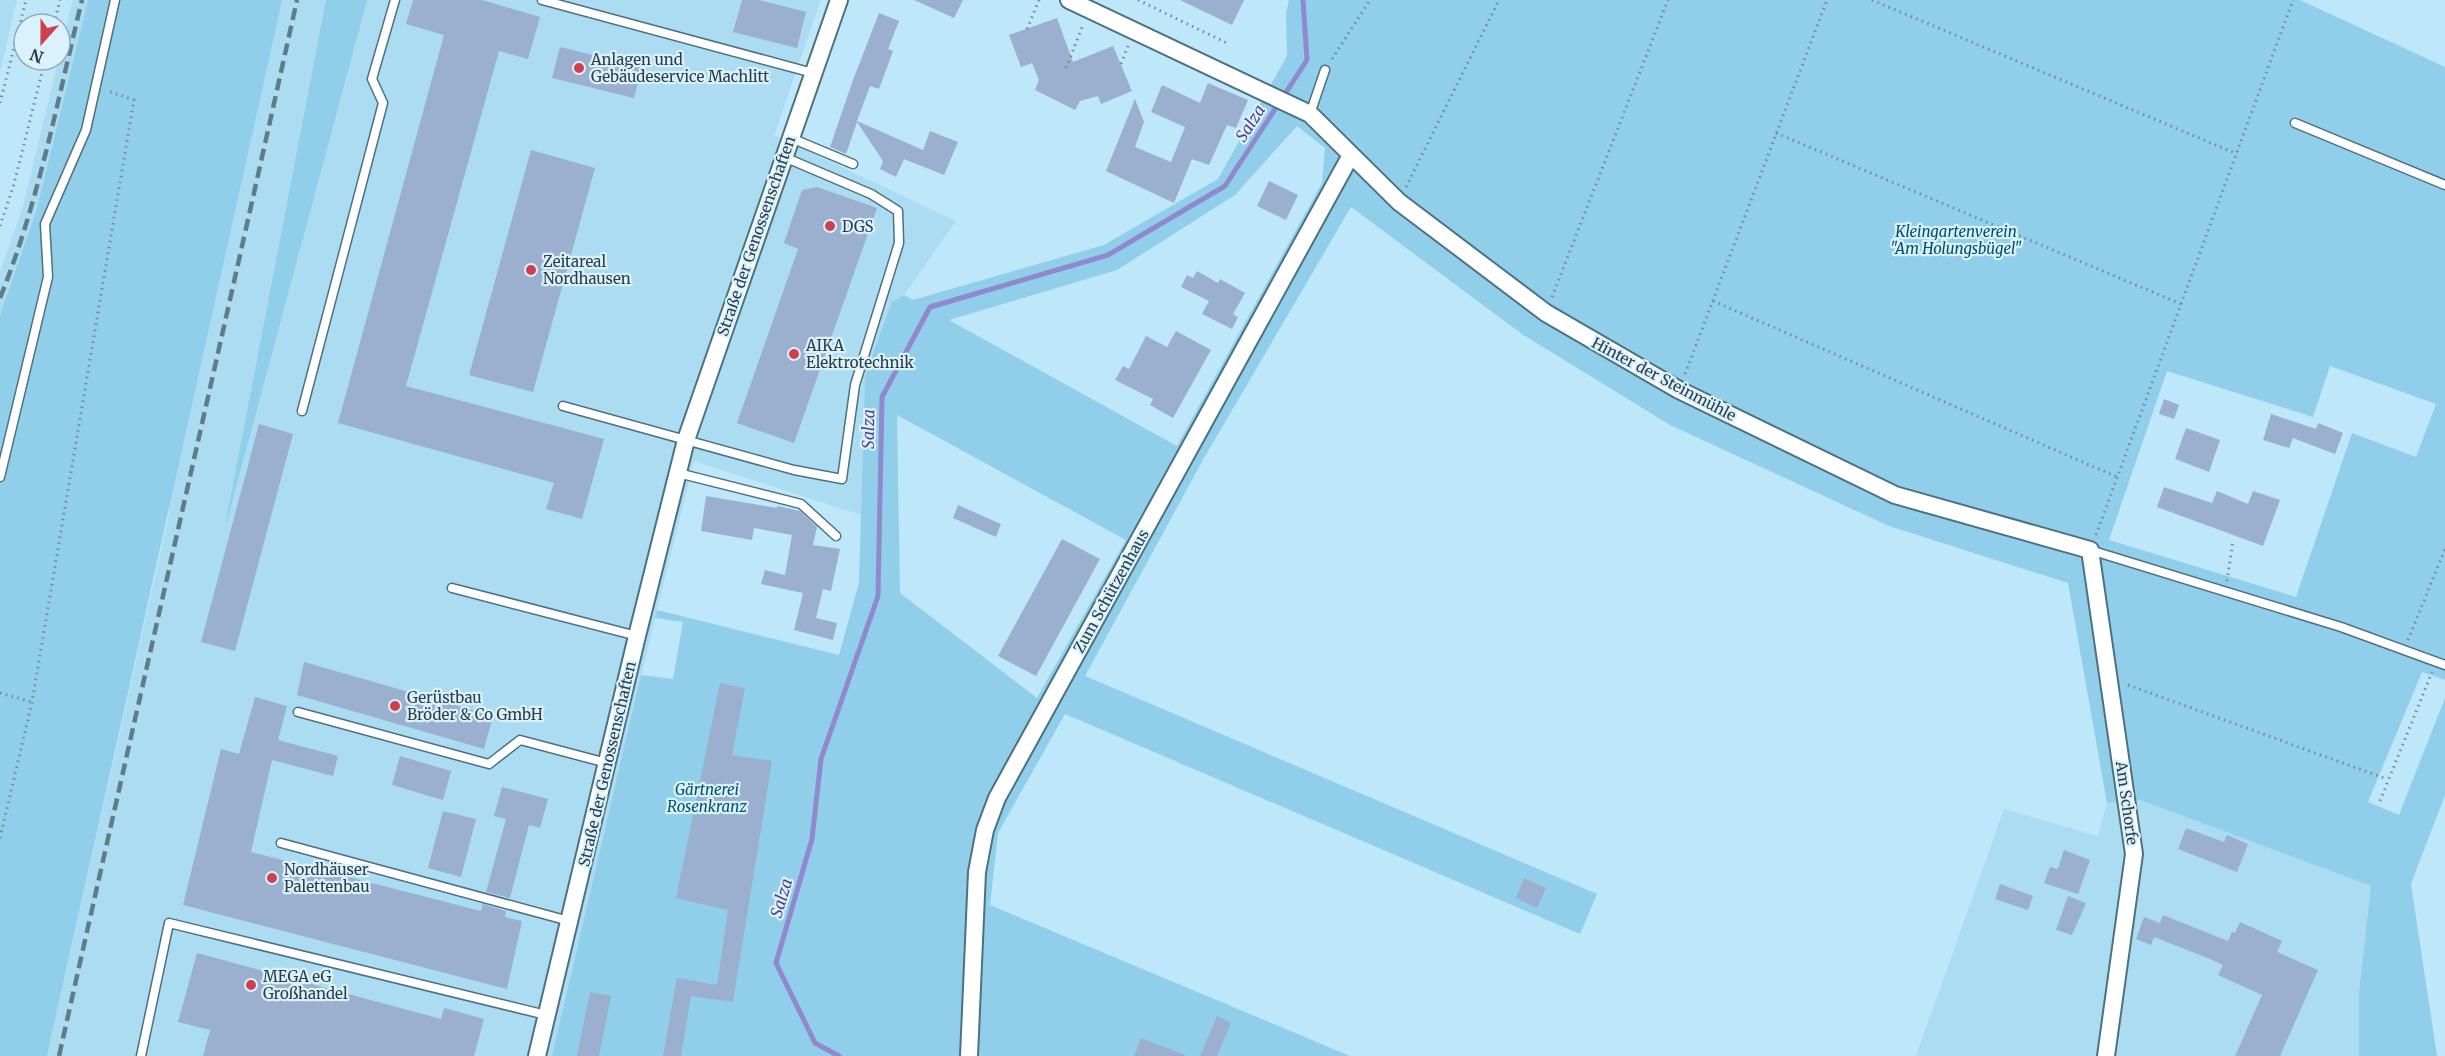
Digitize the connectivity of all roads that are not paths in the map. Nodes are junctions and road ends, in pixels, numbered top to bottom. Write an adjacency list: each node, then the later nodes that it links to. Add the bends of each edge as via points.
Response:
1 (115, 0): 19 (lane, via 86,130 45,224 48,277)
2 (395, 0): 16 (lane, via 372,80 383,103)
3 (542, 0): 7 (lane)
4 (838, 0): 7 (street, Straße der Genossenschaften)
5 (1069, 0): 8 (street, Hinter der Steinmühle)
6 (1325, 70): 8 (lane)
7 (813, 73): 10 (street, Straße der Genossenschaften)
8 (1303, 110): 11 (street, Hinter der Steinmühle)
9 (2295, 123): 14 (lane)
10 (790, 138): 12 (street, Straße der Genossenschaften); 13 (lane)
11 (1351, 155): 21 (street, Hinter der Steinmühle, via 1399,202 1546,313 1679,390 1895,495); 32 (street, Zum Schützenhaus, via 997,798 984,830 977,872)
12 (783, 156): 17 (street, Straße der Genossenschaften); 17 (lane, via 871,194 898,211 899,243 855,385 842,479)
13 (853, 164)
14 (2445, 185)
15 (562, 406): 17 (lane)
16 (302, 411)
17 (686, 440): 18 (street, Straße der Genossenschaften)
18 (678, 473): 20 (lane, via 801,504); 23 (street, Straße der Genossenschaften)
19 (0, 477)
20 (836, 536)
21 (2090, 550): 24 (lane, via 2341,627); 33 (street, Am Schorfe, via 2134,854)
22 (452, 588): 23 (lane)
23 (637, 636): 26 (street, Straße der Genossenschaften)
24 (2441, 664)
25 (298, 712): 26 (lane, via 489,764 520,740)
26 (607, 763): 28 (street, Straße der Genossenschaften)
27 (281, 843): 28 (lane)
28 (569, 921): 29 (street, Straße der Genossenschaften)
29 (546, 1015): 30 (lane, via 169,923); 31 (street, Straße der Genossenschaften)
30 (141, 1056)
31 (537, 1056)
32 (969, 1056)
33 (2106, 1056)

